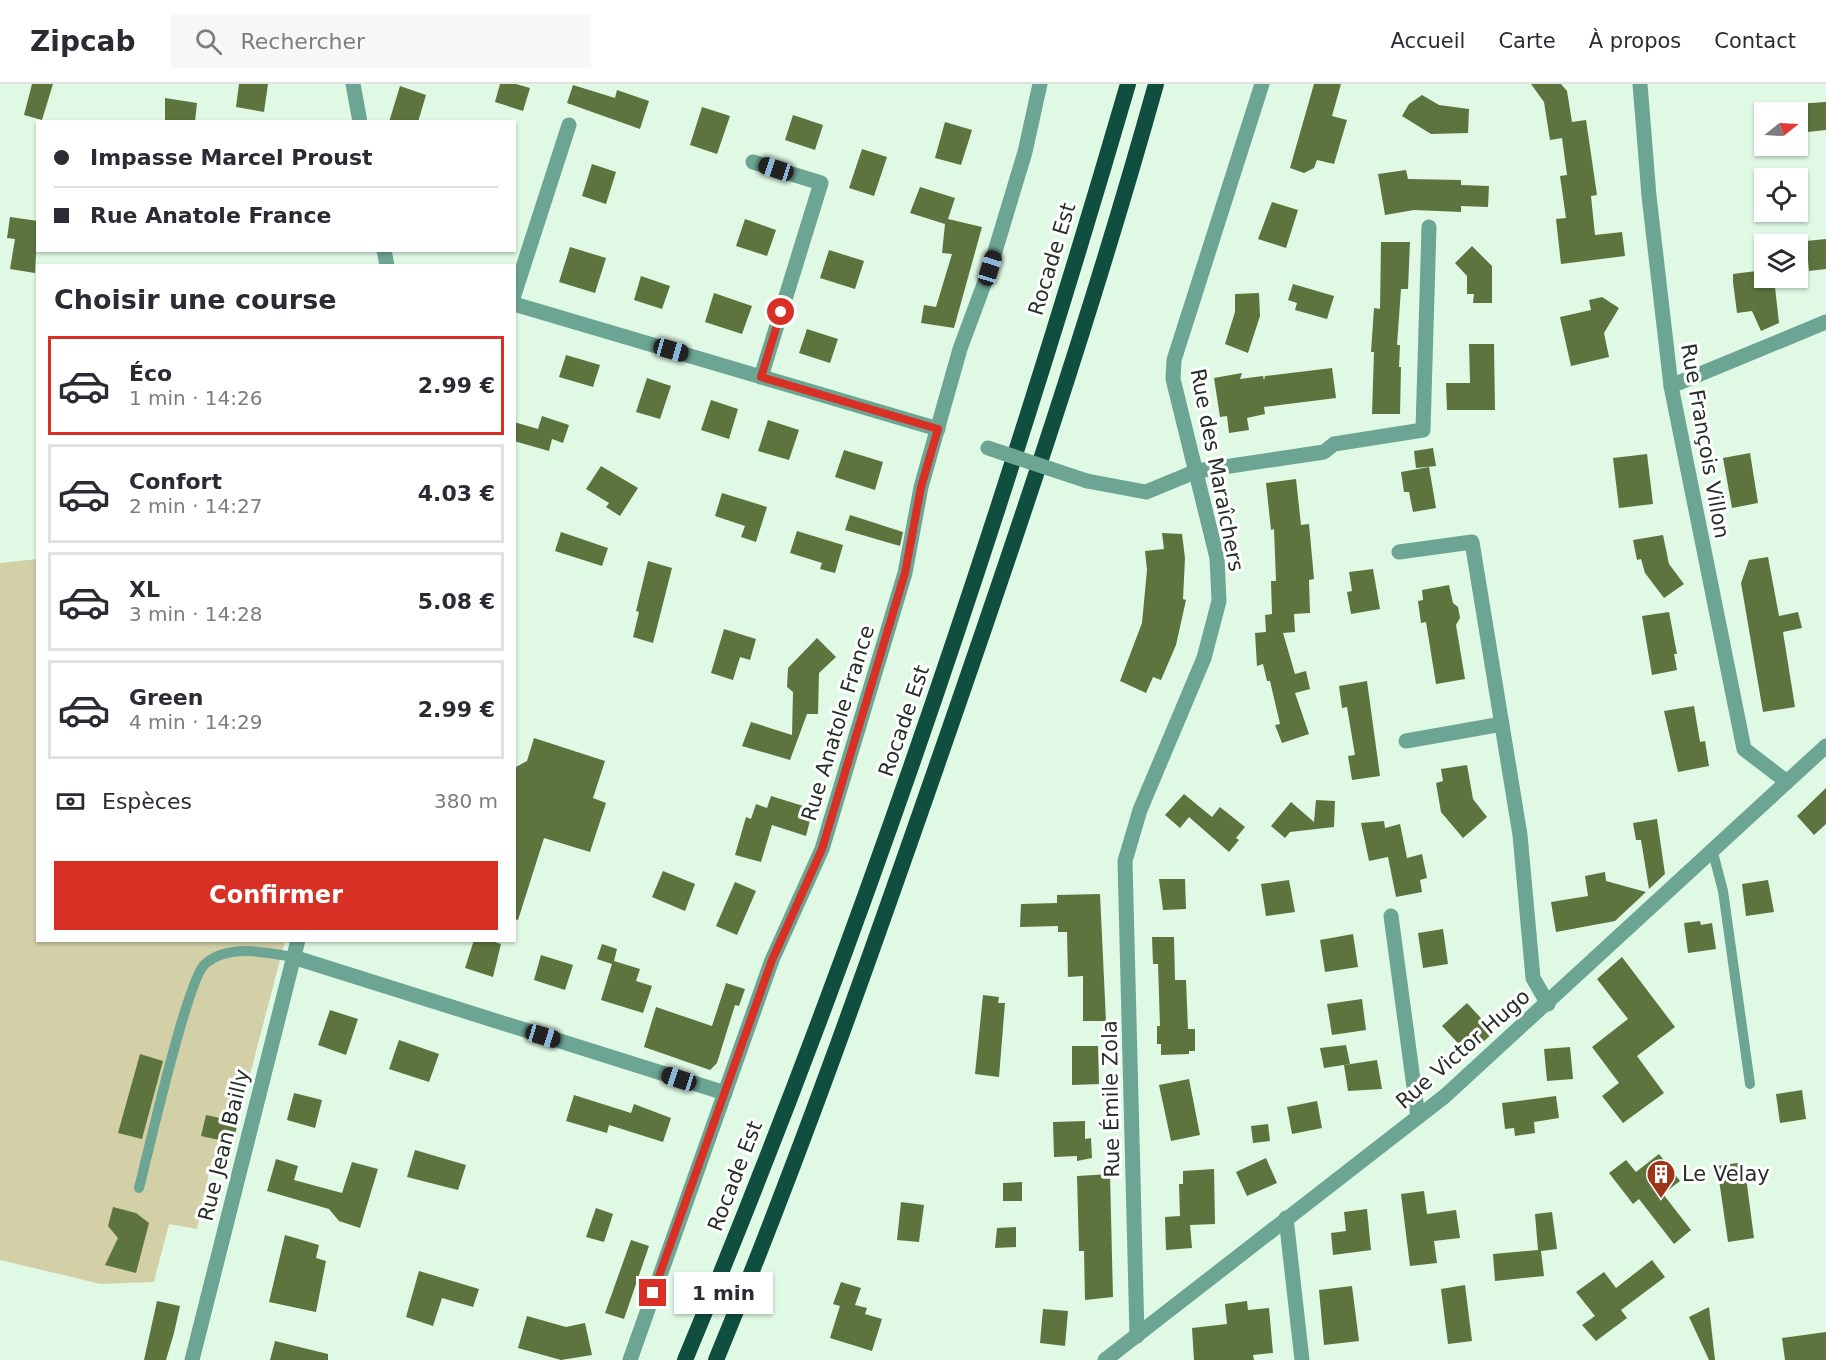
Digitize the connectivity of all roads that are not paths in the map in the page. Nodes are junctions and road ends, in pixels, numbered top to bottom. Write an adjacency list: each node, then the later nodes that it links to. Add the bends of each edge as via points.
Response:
1 (353, 84): 7 (street)
2 (1040, 84): 16 (street, Rue Anatole France, via 1025,152)
3 (1128, 84): 38 (highway, Rocade Est, via 942,682 834,986)
4 (1156, 84): 39 (highway, via 1095,292 1006,566 869,960)
5 (1262, 84): 18 (street, Rue des Maraîchers, via 1174,360 1173,379)
6 (1640, 84): 15 (street, Rue François Villon, via 1648,196)
7 (360, 120)
8 (568, 125): 11 (street)
9 (753, 162): 14 (street, via 821,183)
10 (1429, 227): 18 (street, via 1423,430 1334,444 1324,452)
11 (516, 289)
12 (516, 305): 14 (street)
13 (1826, 322): 15 (street)
14 (761, 377): 16 (street)
15 (1671, 386): 23 (street, Rue François Villon, via 1744,749)
16 (938, 429): 31 (street, Rue Anatole France, via 921,487 905,573 822,849 772,960)
17 (988, 448): 18 (street, bridge, via 1087,481 1146,492)
18 (1197, 471): 25 (street, Rue des Maraîchers, via 1217,558 1219,601 1204,658 1136,819)
19 (1399, 552): 20 (street, via 1472,542)
20 (1502, 724): 21 (street); 29 (street, via 1520,835 1533,978)
21 (1406, 741)
22 (1826, 746): 23 (street, Rue Victor Hugo)
23 (1787, 782): 24 (street, Rue Victor Hugo)
24 (1712, 849): 29 (street, Rue Victor Hugo); 30 (lane, via 1723,891)
25 (1125, 861): 35 (street, Rue Émile Zola)
26 (1391, 916): 32 (street)
27 (297, 942): 28 (street, Rue Jean Bailly)
28 (293, 957): 31 (street); 33 (lane, via 240,951 203,965 189,997); 36 (street, Rue Jean Bailly)
29 (1548, 1004): 32 (street, Rue Victor Hugo)
30 (1750, 1084)
31 (724, 1093): 37 (street, Rue Anatole France)
32 (1418, 1117): 34 (street, Rue Victor Hugo)
33 (139, 1188)
34 (1286, 1218): 35 (street, Rue Victor Hugo); 41 (street)
35 (1137, 1336): 40 (street, Rue Victor Hugo)
36 (192, 1360)
37 (630, 1360)
38 (685, 1360)
39 (716, 1360)
40 (1106, 1360)
41 (1302, 1360)

